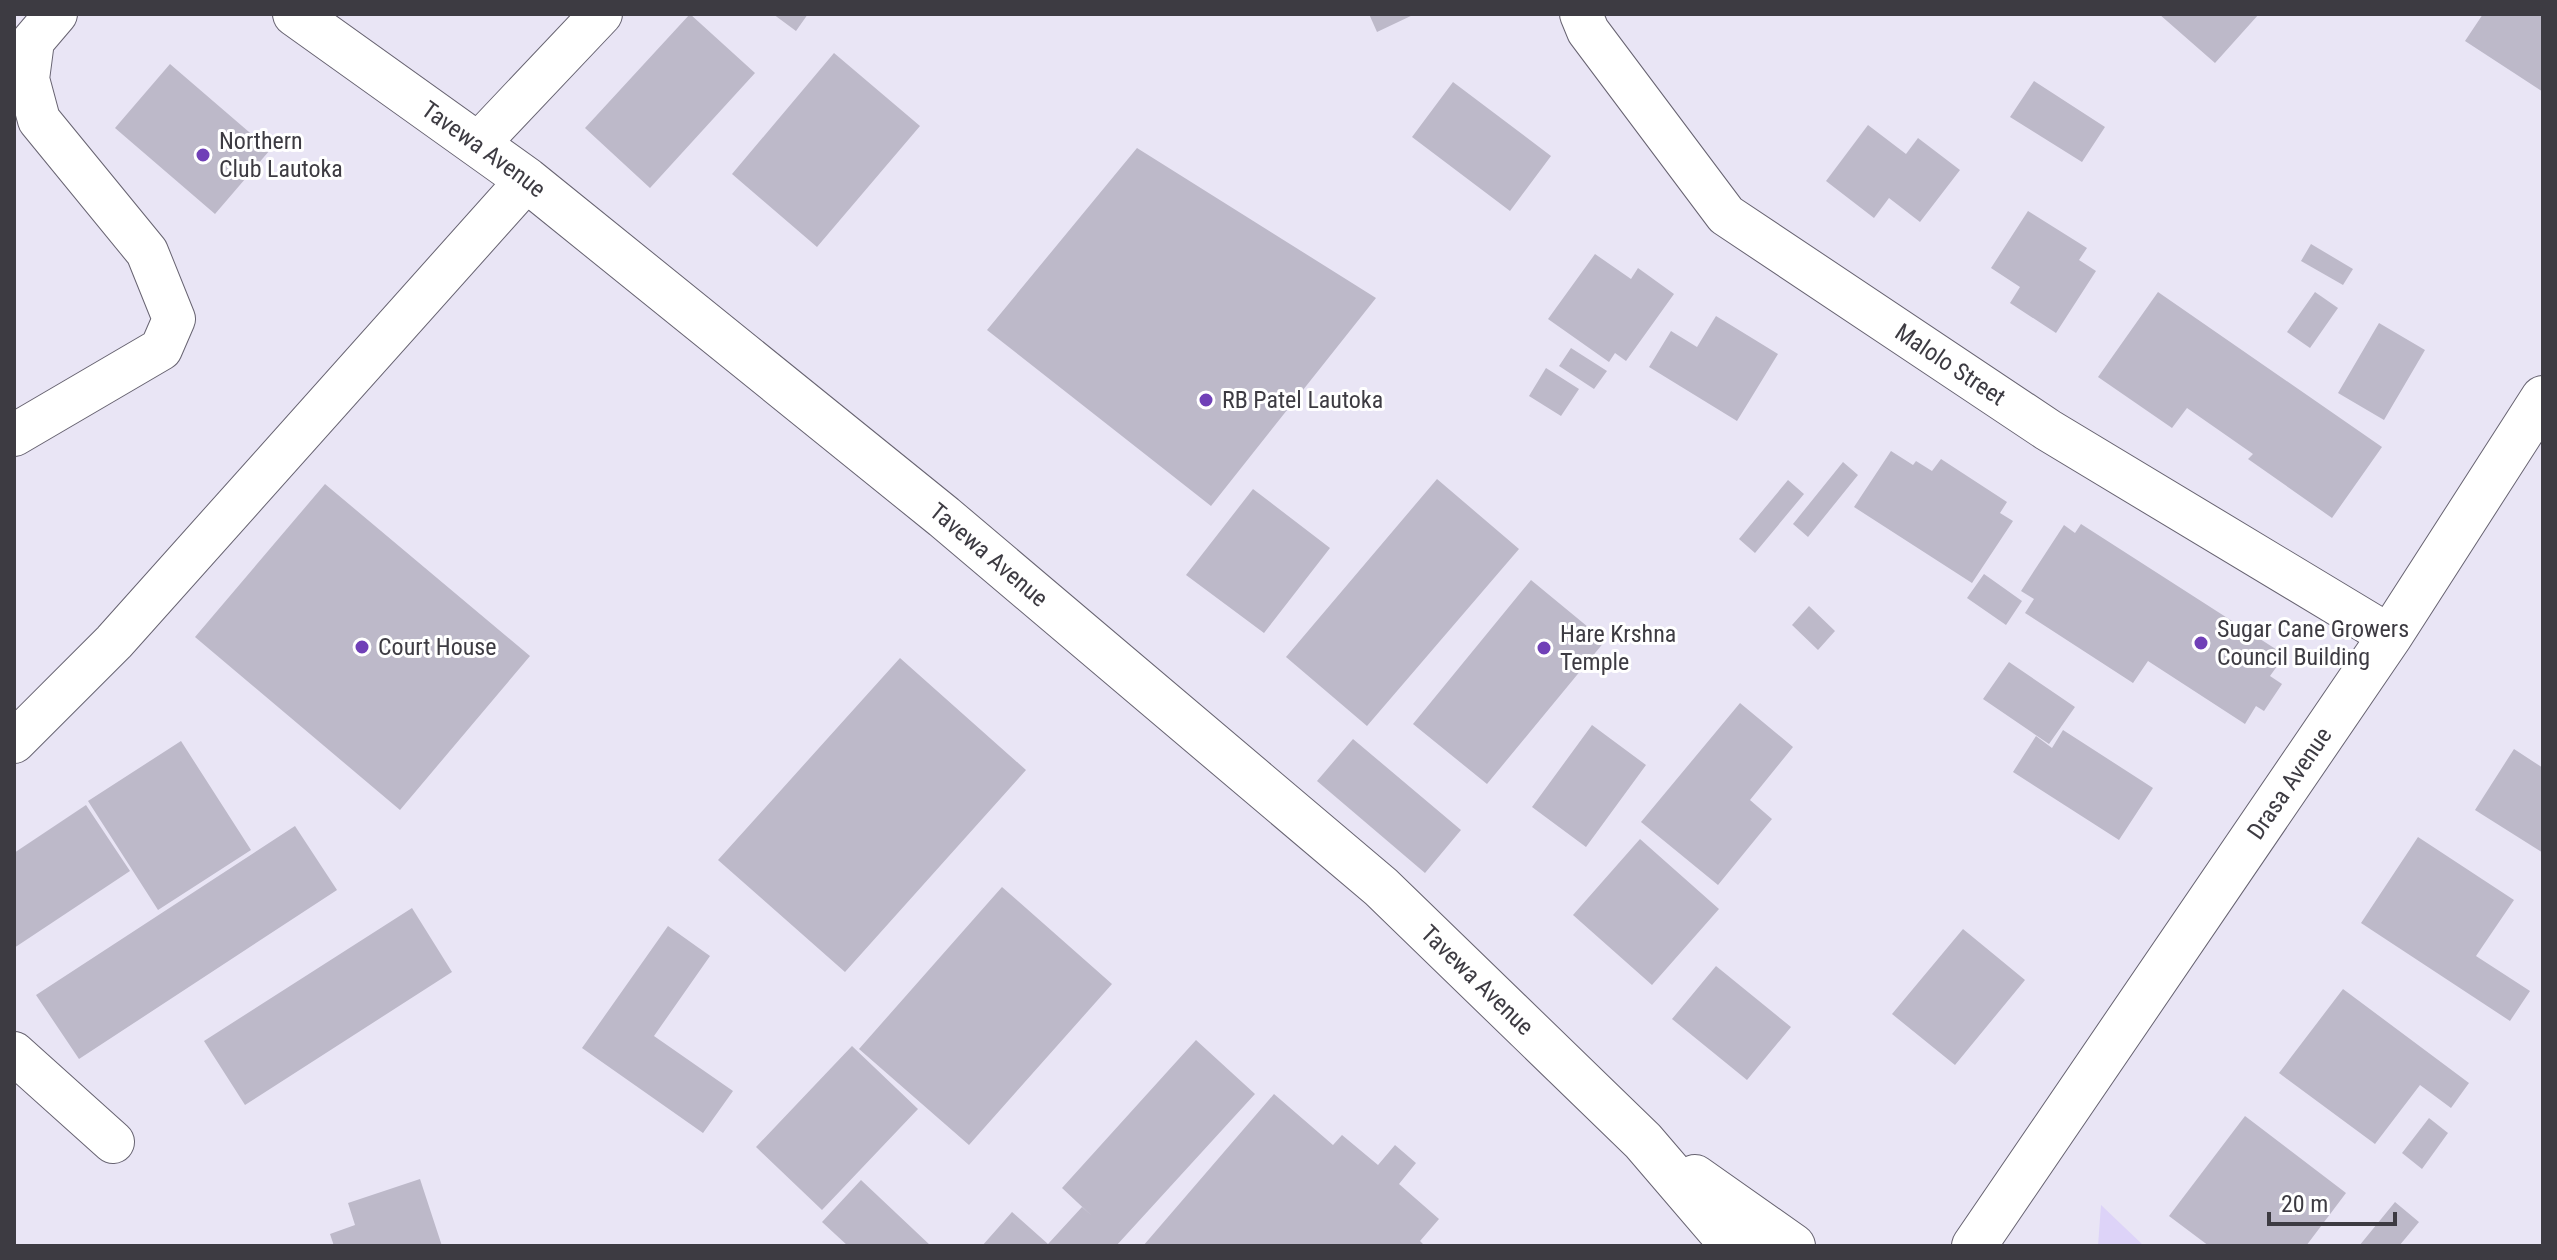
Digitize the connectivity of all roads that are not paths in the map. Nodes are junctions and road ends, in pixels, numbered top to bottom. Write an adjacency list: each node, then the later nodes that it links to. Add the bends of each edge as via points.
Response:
1 (56, 14): 7 (street, via 33,41 28,79 39,120 147,252 174,319 161,349)
2 (295, 14): 5 (main road, Tavewa Avenue)
3 (601, 14): 5 (street)
4 (1581, 14): 11 (street, Malolo Street, via 1588,31 1726,215 2048,430)
5 (478, 144): 6 (main road, Tavewa Avenue)
6 (527, 180): 12 (street, via 114,642); 14 (main road, Tavewa Avenue, via 944,517 1369,877)
7 (78, 396): 9 (street); 10 (street)
8 (2543, 398): 11 (main road, Drasa Avenue)
9 (14, 412)
10 (14, 435)
11 (2390, 636): 16 (main road, Drasa Avenue)
12 (14, 742)
13 (14, 1053): 15 (street)
14 (1643, 1141): 17 (main road, Tavewa Avenue); 18 (main road, Tavewa Avenue)
15 (113, 1142)
16 (2031, 1167): 19 (main road, Drasa Avenue); 20 (main road, Drasa Avenue)
17 (1733, 1246)
18 (1793, 1246)
19 (1974, 1246)
20 (2015, 1246)

